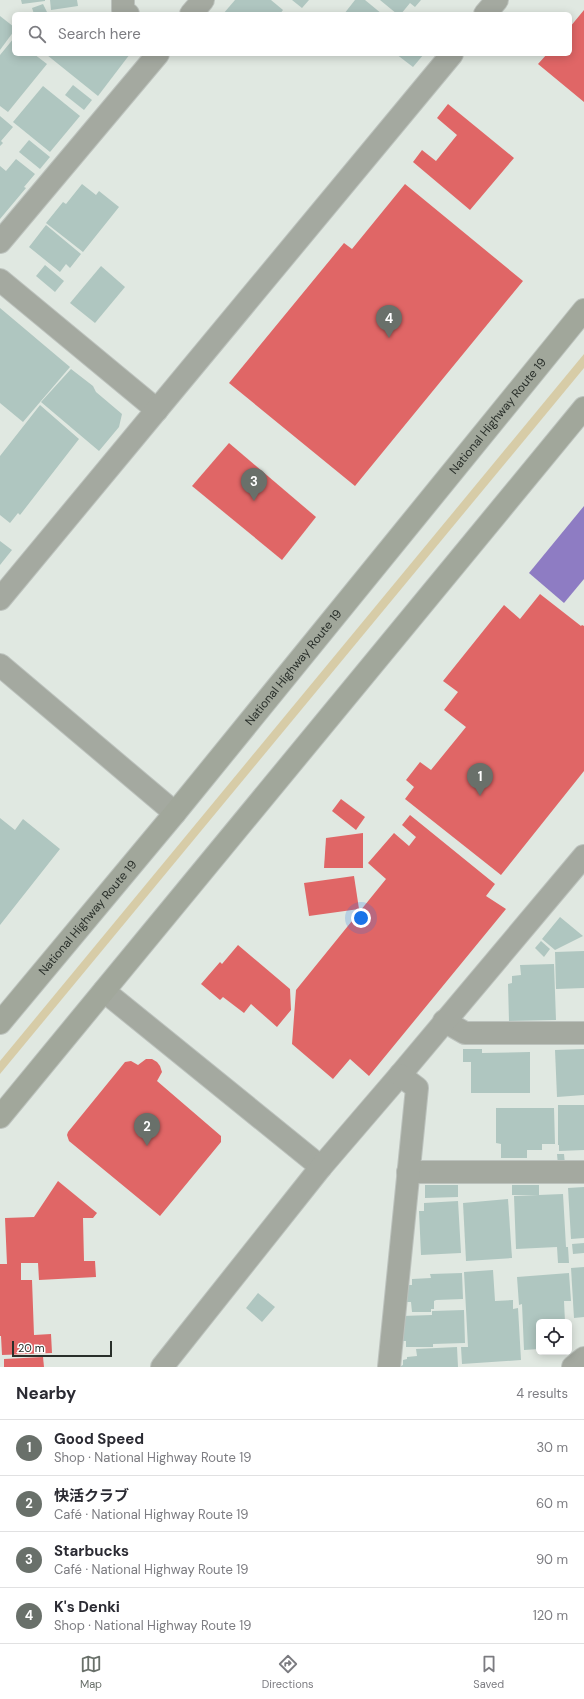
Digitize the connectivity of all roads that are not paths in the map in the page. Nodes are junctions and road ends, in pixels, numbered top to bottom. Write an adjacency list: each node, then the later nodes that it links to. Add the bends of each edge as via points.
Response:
1 (122, 0): 4 (street, via 122,10)
2 (203, 0): 5 (street)
3 (497, 0): 6 (street)
4 (125, 12)
5 (193, 12)
6 (487, 12)
7 (156, 56): 9 (street)
8 (450, 56): 13 (street)
9 (0, 242)
10 (0, 280): 13 (street)
11 (584, 310): 16 (highway, National Highway Route 19)
12 (584, 408): 18 (highway)
13 (157, 410): 14 (street)
14 (0, 600)
15 (0, 666): 16 (street)
16 (175, 813): 20 (highway, National Highway Route 19)
17 (584, 856): 19 (street)
18 (104, 991): 23 (highway); 24 (street)
19 (444, 1022): 21 (street, via 465,1033); 22 (street)
20 (0, 1023)
21 (584, 1034)
22 (400, 1076): 24 (street); 25 (street, via 417,1088)
23 (0, 1117)
24 (322, 1167): 28 (street)
25 (408, 1172): 26 (street); 29 (street)
26 (584, 1172)
27 (584, 1358): 30 (street)
28 (162, 1367)
29 (389, 1367)
30 (573, 1367)

